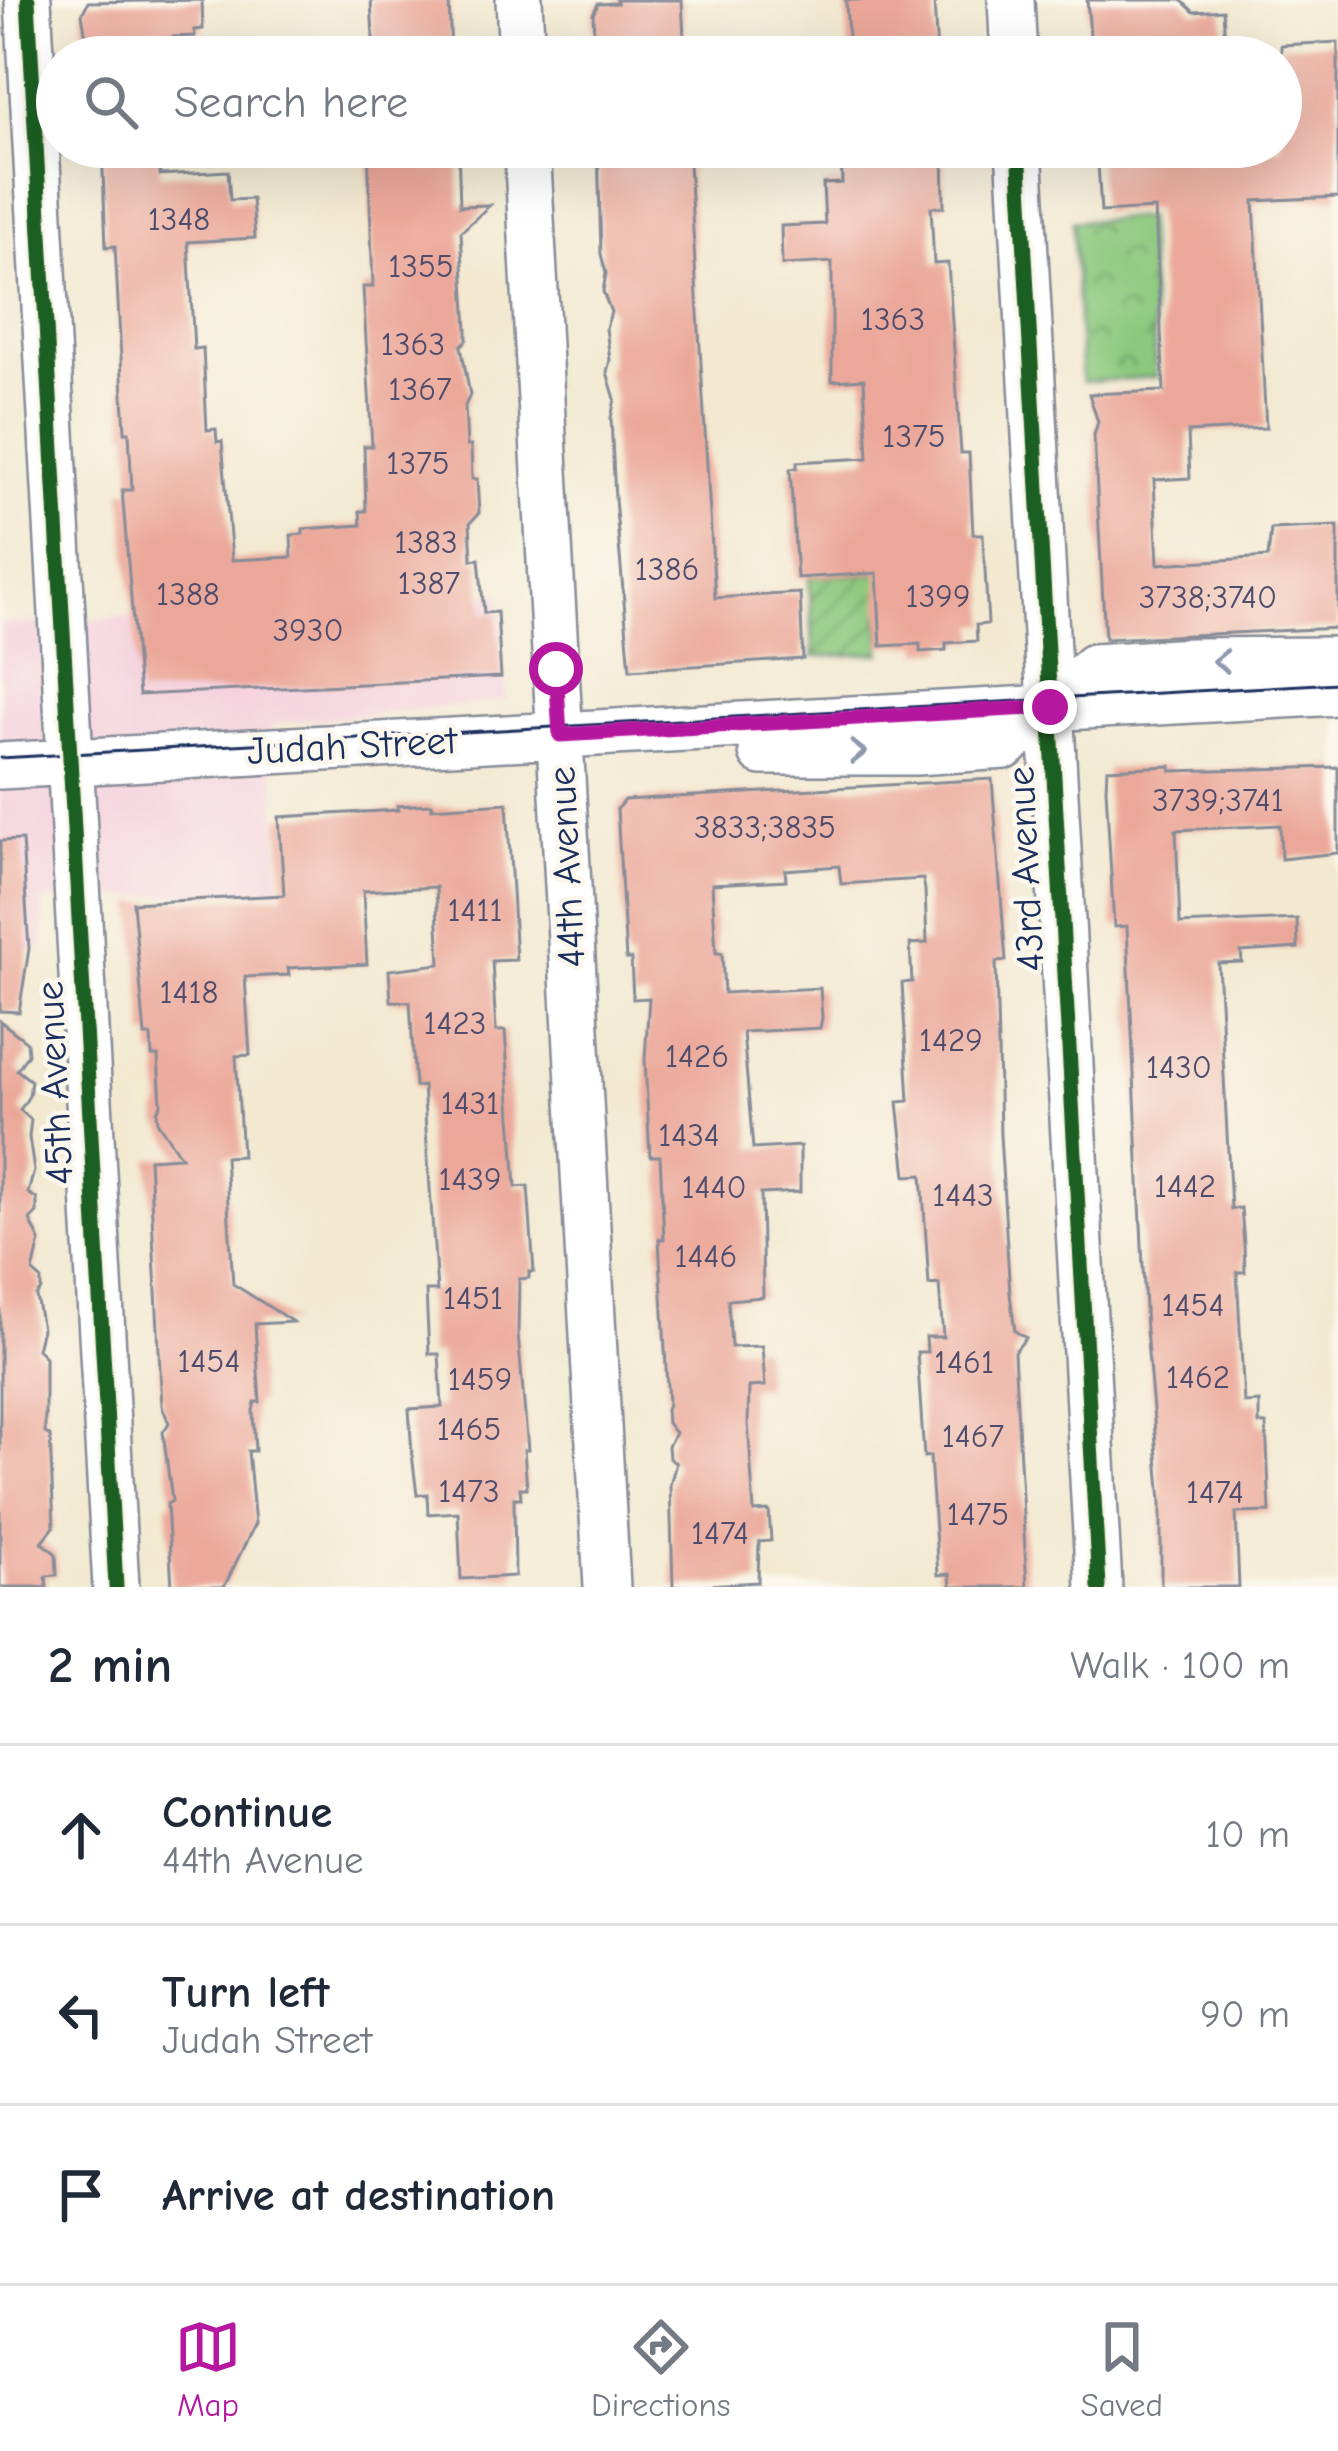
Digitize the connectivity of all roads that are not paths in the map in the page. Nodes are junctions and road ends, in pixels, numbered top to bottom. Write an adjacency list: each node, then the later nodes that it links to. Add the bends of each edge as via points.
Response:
1 (28, 0): 6 (street, 45th Avenue)
2 (519, 0): 4 (street)
3 (1011, 0): 5 (street)
4 (521, 36)
5 (1013, 36)
6 (36, 145)
7 (37, 168): 14 (street, 45th Avenue)
8 (528, 168): 13 (street, 44th Avenue)
9 (1020, 168): 12 (street, 43rd Avenue)
10 (1338, 660): 12 (street, one-way to 12, via 1094,668)
11 (1338, 692): 12 (street, Judah Street)
12 (1050, 707): 13 (street, Judah Street); 18 (street, 43rd Avenue)
13 (560, 735): 14 (street, Judah Street); 17 (street, 44th Avenue)
14 (70, 762): 15 (street, Judah Street); 16 (street, 45th Avenue)
15 (0, 766)
16 (116, 1587)
17 (607, 1587)
18 (1099, 1587)

